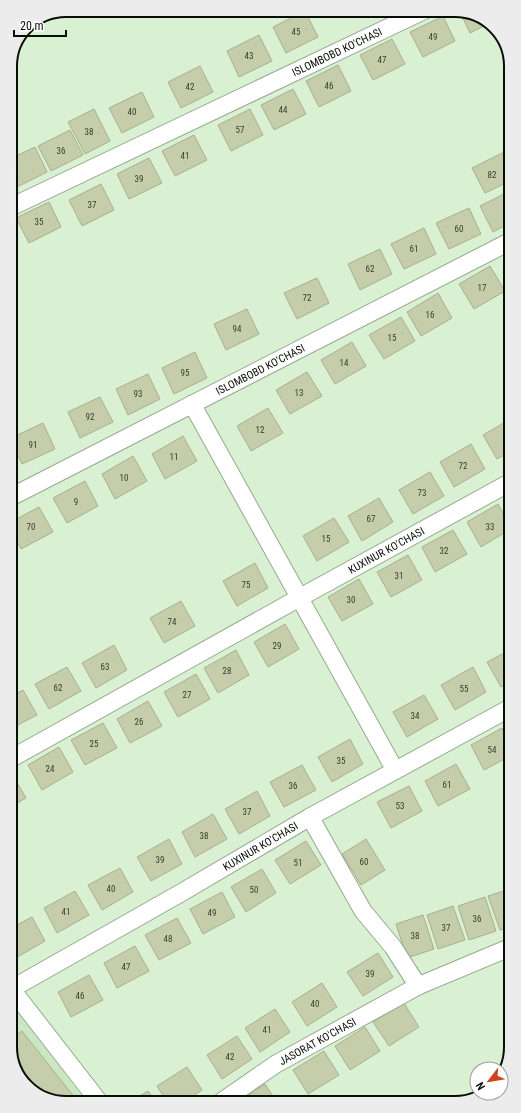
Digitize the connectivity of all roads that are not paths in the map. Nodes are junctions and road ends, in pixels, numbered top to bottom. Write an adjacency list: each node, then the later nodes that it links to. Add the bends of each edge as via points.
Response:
1 (406, 17): 2 (street, ISLOMBOBD KO'CHASI)
2 (17, 204)
3 (504, 244): 4 (street, ISLOMBOBD KO'CHASI)
4 (192, 404): 6 (street, ISLOMBOBD KO'CHASI); 7 (street)
5 (504, 486): 7 (street, KUXINUR KO'CHASI)
6 (17, 494)
7 (300, 598): 9 (street, KUXINUR KO'CHASI); 10 (street)
8 (504, 711): 10 (street, KUXINUR KO'CHASI)
9 (17, 755)
10 (395, 770): 11 (street, KUXINUR KO'CHASI)
11 (310, 817): 13 (street, via 363,911 393,948); 14 (street, KUXINUR KO'CHASI)
12 (504, 950): 13 (street, JASORAT KO'CHASI)
13 (418, 986): 17 (street, JASORAT KO'CHASI, via 276,1064)
14 (17, 988)
15 (17, 995): 16 (street)
16 (95, 1096)
17 (230, 1096)

